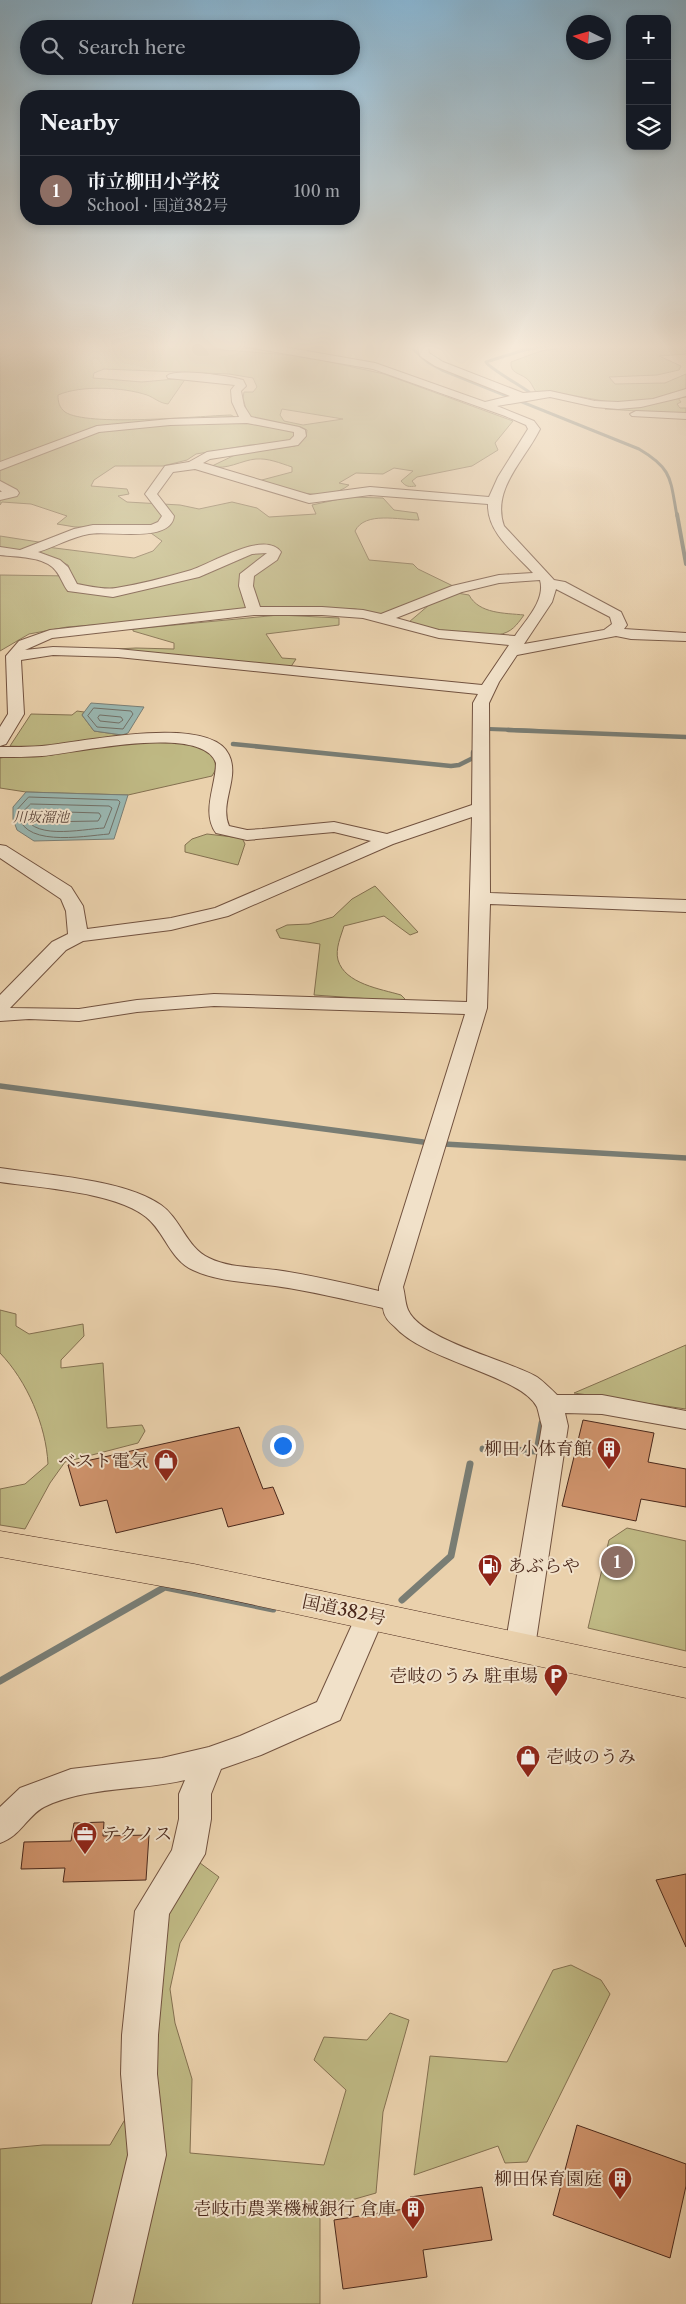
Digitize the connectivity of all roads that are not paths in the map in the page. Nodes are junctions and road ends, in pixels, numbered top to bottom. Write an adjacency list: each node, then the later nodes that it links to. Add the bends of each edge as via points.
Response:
1 (40, 451): 5 (street)
2 (237, 451): 4 (street, via 207,456 197,461)
3 (524, 451): 8 (street)
4 (197, 465): 8 (street, via 309,499 372,491); 10 (street, via 169,470 153,489 151,494 168,516 162,525 145,530 103,528 73,532)
5 (0, 466)
6 (0, 485): 7 (street, via 13,493)
7 (0, 496)
8 (492, 501): 11 (street, via 498,527)
9 (0, 552): 10 (street)
10 (21, 554): 12 (street, via 55,563 73,588 113,593 194,574 250,550 271,549 274,552 272,557 247,574 246,586)
11 (546, 580): 13 (street, via 499,579 457,588); 14 (street, via 616,615 620,625); 16 (street, via 549,590 545,602)
12 (254, 611): 13 (street, via 344,612); 17 (street, via 50,634 24,645)
13 (382, 620): 16 (street, via 439,634)
14 (614, 631): 15 (street, via 630,635); 16 (street)
15 (686, 637)
16 (515, 646): 18 (street)
17 (13, 656): 18 (street, via 53,651 118,653); 19 (street, via 16,714)
18 (486, 690): 21 (street, via 481,703)
19 (0, 741)
20 (0, 752): 22 (street, via 42,751 156,737 204,742 222,756 224,766 217,817 222,829 256,834 335,827)
21 (481, 808): 22 (street); 24 (street)
22 (388, 840): 26 (street, via 221,912 171,924)
23 (0, 850): 26 (street, via 72,898 76,907)
24 (481, 898): 25 (street); 28 (street)
25 (686, 906)
26 (78, 936): 27 (street, via 59,946)
27 (0, 1007)
28 (477, 1008): 29 (street, via 214,1000 137,1006 79,1015); 31 (street, via 391,1288)
29 (0, 1015)
30 (0, 1174): 31 (street, via 109,1192 143,1203 155,1211 178,1244 200,1264)
31 (390, 1302): 32 (street, via 403,1325 424,1339 506,1373 538,1391)
32 (552, 1405): 33 (street, via 571,1402 598,1405); 36 (street, via 555,1426)
33 (686, 1420)
34 (0, 1544): 35 (highway, 国道382号, via 140,1567)
35 (370, 1615): 36 (highway, 国道382号); 38 (street, via 329,1711 250,1746)
36 (520, 1647): 37 (highway, 国道382号)
37 (686, 1683)
38 (209, 1760): 39 (street, via 162,1772 71,1784 31,1798); 40 (street, via 196,1794 188,1854 152,1911 139,2074 147,2154)
39 (0, 1829)
40 (112, 2304)

